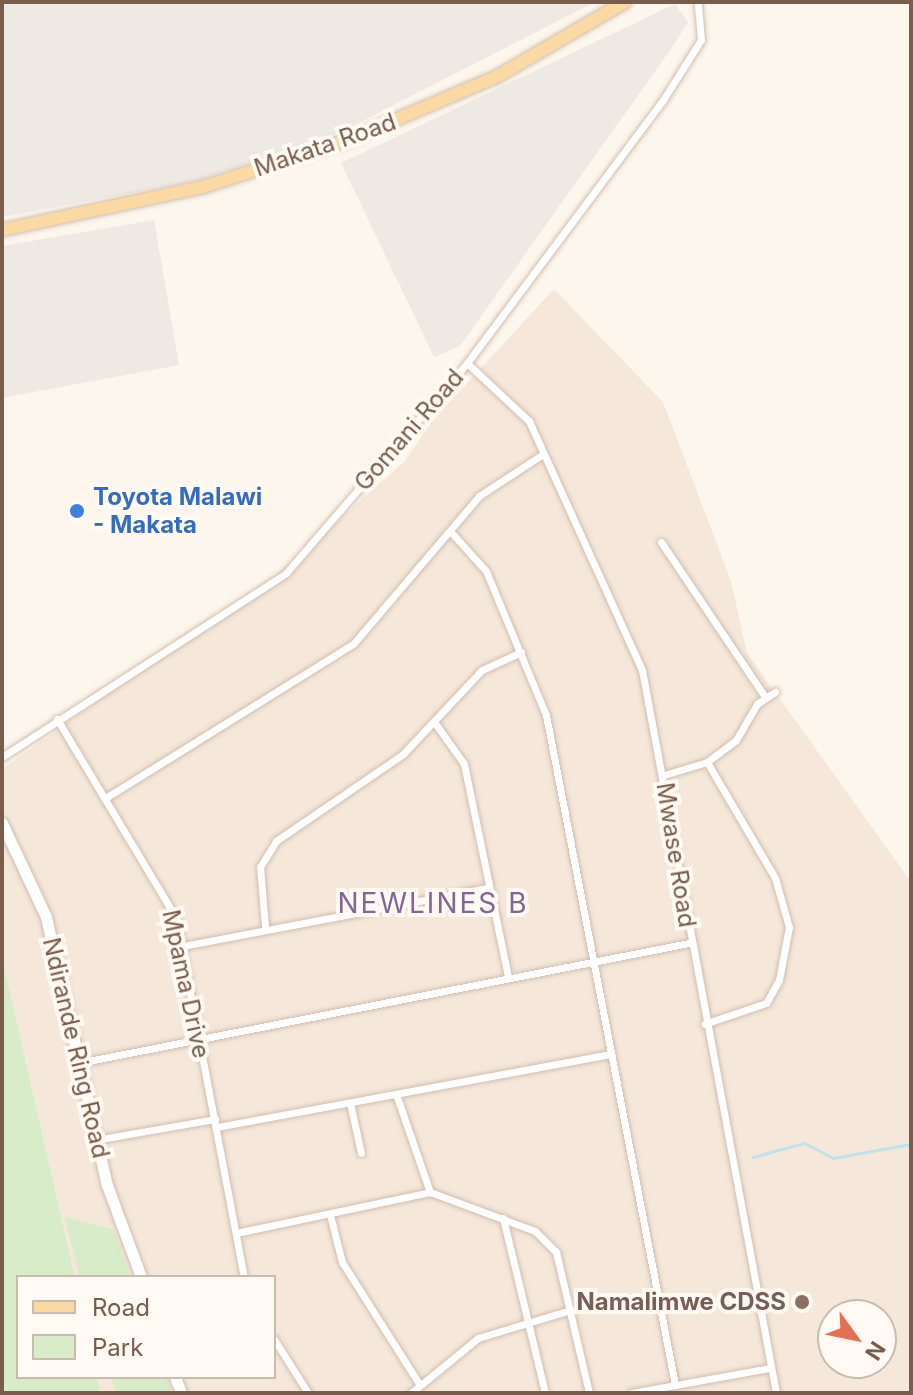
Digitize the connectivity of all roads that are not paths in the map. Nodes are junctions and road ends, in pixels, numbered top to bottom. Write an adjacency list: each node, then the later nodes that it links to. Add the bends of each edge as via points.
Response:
1 (625, 2): 3 (main road, Makata Road, via 498,76 348,140 189,190)
2 (698, 2): 4 (street, Gomani Road, via 704,19 696,52)
3 (2, 230)
4 (467, 363): 5 (street, Mwase Road, via 514,400); 11 (street, Gomani Road, via 286,573)
5 (543, 454): 6 (street, via 502,475); 15 (street, Mwase Road, via 642,670)
6 (450, 531): 8 (street, via 486,571); 16 (street, via 354,643)
7 (661, 542): 10 (street)
8 (521, 652): 12 (street, via 482,670); 22 (street, via 546,715)
9 (775, 692): 10 (street)
10 (764, 695): 14 (street, via 736,740)
11 (57, 719): 13 (street, Gomani Road); 16 (street, Mpama Drive)
12 (435, 723): 18 (street, via 464,764); 19 (street, via 403,754 276,841 260,867)
13 (2, 757)
14 (707, 762): 15 (street); 24 (street, via 775,878 789,927 779,980 766,1003)
15 (664, 775): 20 (street, Mwase Road)
16 (107, 797): 21 (street, Mpama Drive, via 167,897)
17 (2, 823): 27 (street, Ndirande Ring Road, via 46,917)
18 (488, 888): 19 (street); 23 (street)
19 (265, 926): 21 (street)
20 (689, 943): 22 (street); 24 (street, Mwase Road)
21 (183, 946): 25 (street, Mpama Drive)
22 (594, 960): 23 (street); 26 (street)
23 (508, 977): 25 (street)
24 (704, 1024): 42 (street, Mwase Road)
25 (197, 1039): 27 (street); 30 (street, Mpama Drive)
26 (611, 1054): 28 (street); 44 (street)
27 (76, 1064): 31 (street, Ndirande Ring Road)
28 (396, 1094): 29 (street); 33 (street)
29 (350, 1103): 30 (street); 32 (street)
30 (216, 1123): 31 (street); 36 (street, Mpama Drive)
31 (95, 1140): 37 (street, Ndirande Ring Road)
32 (361, 1153)
33 (430, 1192): 34 (street); 35 (street)
34 (330, 1215): 36 (street); 43 (street, via 359,1295)
35 (503, 1218): 39 (street, via 553,1247); 40 (street)
36 (236, 1233): 38 (street, Mpama Drive)
37 (140, 1275)
38 (244, 1275)
39 (571, 1310): 40 (street); 48 (street)
40 (529, 1320): 43 (street, via 478,1338); 47 (street)
41 (276, 1342): 45 (street)
42 (770, 1368): 44 (street); 50 (street, Mwase Road)
43 (419, 1384): 46 (street)
44 (675, 1385): 49 (street)
45 (308, 1393)
46 (411, 1393)
47 (545, 1393)
48 (589, 1393)
49 (631, 1393)
50 (776, 1393)

